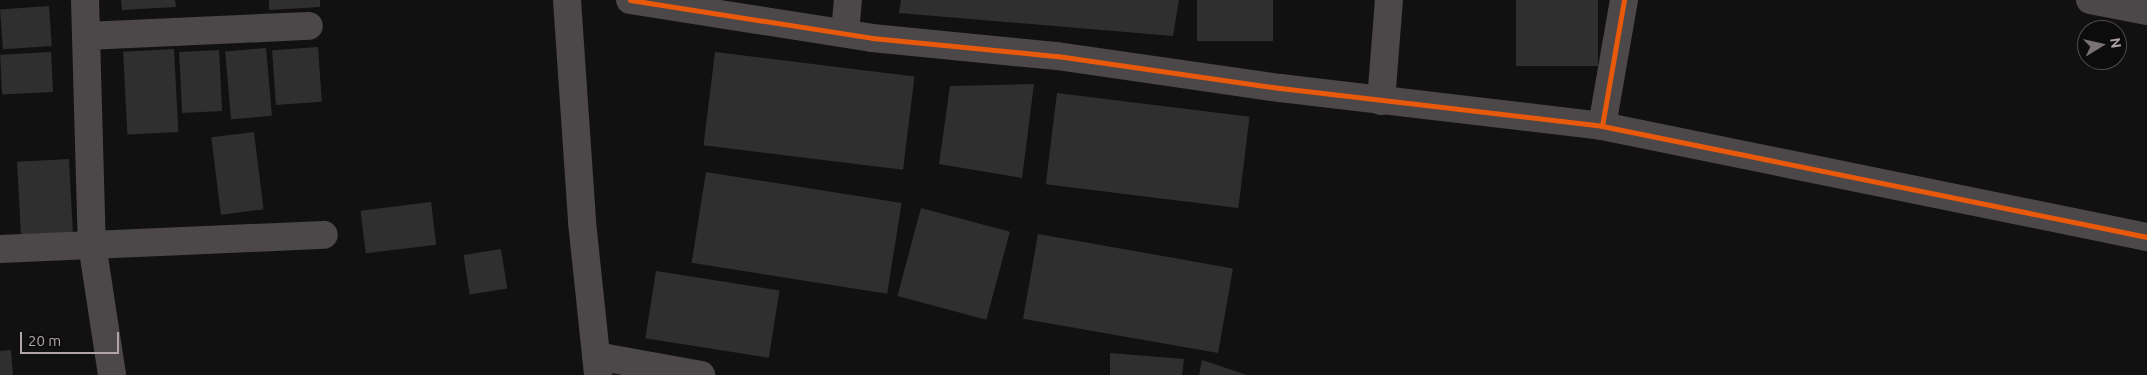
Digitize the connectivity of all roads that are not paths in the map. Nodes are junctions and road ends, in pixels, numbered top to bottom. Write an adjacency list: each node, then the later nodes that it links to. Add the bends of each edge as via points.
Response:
1 (85, 0): 11 (street)
2 (567, 0): 18 (street, via 582,222)
3 (630, 0): 10 (street)
4 (848, 0): 10 (street)
5 (1389, 0): 12 (street)
6 (1624, 0): 13 (street)
7 (2090, 0): 8 (street)
8 (2147, 11)
9 (309, 26): 11 (street)
10 (845, 33): 12 (street, via 1057,56)
11 (86, 36): 16 (street)
12 (1381, 101): 13 (street)
13 (1602, 126): 15 (street)
14 (324, 235): 16 (street)
15 (2147, 237)
16 (92, 244): 17 (street); 19 (street)
17 (0, 249)
18 (597, 366): 20 (street)
19 (112, 375)
20 (701, 375)

